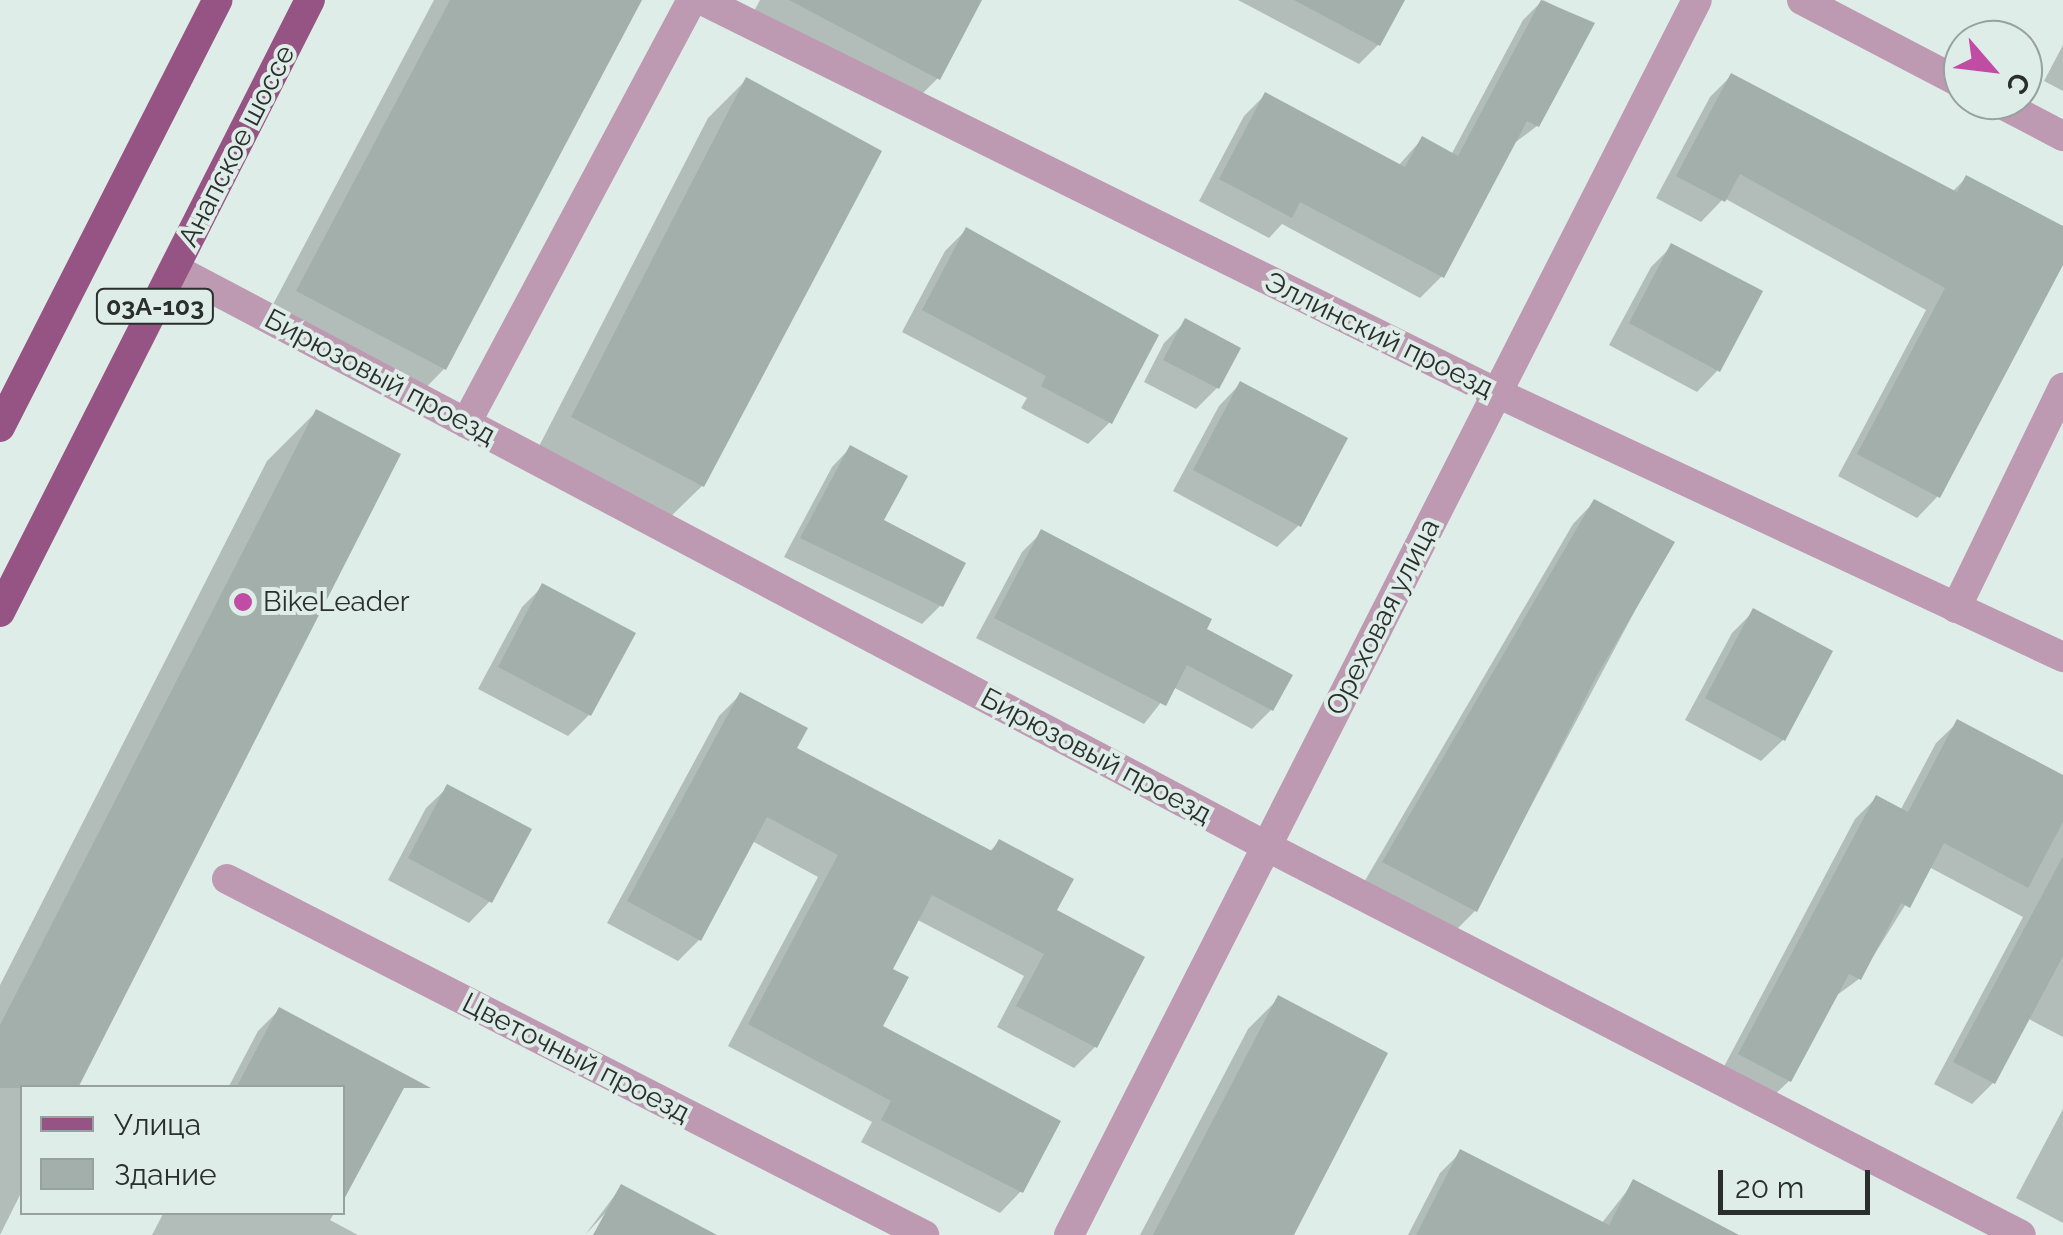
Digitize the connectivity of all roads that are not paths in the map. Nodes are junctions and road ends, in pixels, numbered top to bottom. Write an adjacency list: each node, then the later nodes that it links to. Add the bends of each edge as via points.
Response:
1 (218, 0): 14 (main road, 03А-103)
2 (310, 0): 10 (main road, Анапское шоссе / 03А-103)
3 (692, 0): 13 (street)
4 (702, 0): 12 (street, Эллинский проезд)
5 (1697, 0): 12 (street, Ореховая улица)
6 (1802, 0): 7 (street)
7 (1943, 74)
8 (2032, 120): 9 (street)
9 (2063, 136)
10 (175, 268): 13 (street, Бирюзовый проезд); 16 (main road, Анапское шоссе / 03А-103)
11 (2063, 388): 15 (street)
12 (1496, 393): 15 (street, Эллинский проезд); 18 (street, Ореховая улица)
13 (466, 423): 18 (street, Бирюзовый проезд)
14 (0, 427)
15 (1956, 608): 17 (street, Эллинский проезд)
16 (0, 612)
17 (2063, 657)
18 (1266, 846): 21 (street, Ореховая улица); 22 (street, Бирюзовый проезд)
19 (227, 880): 20 (street, Цветочный проезд)
20 (924, 1235)
21 (1069, 1235)
22 (2021, 1235)

